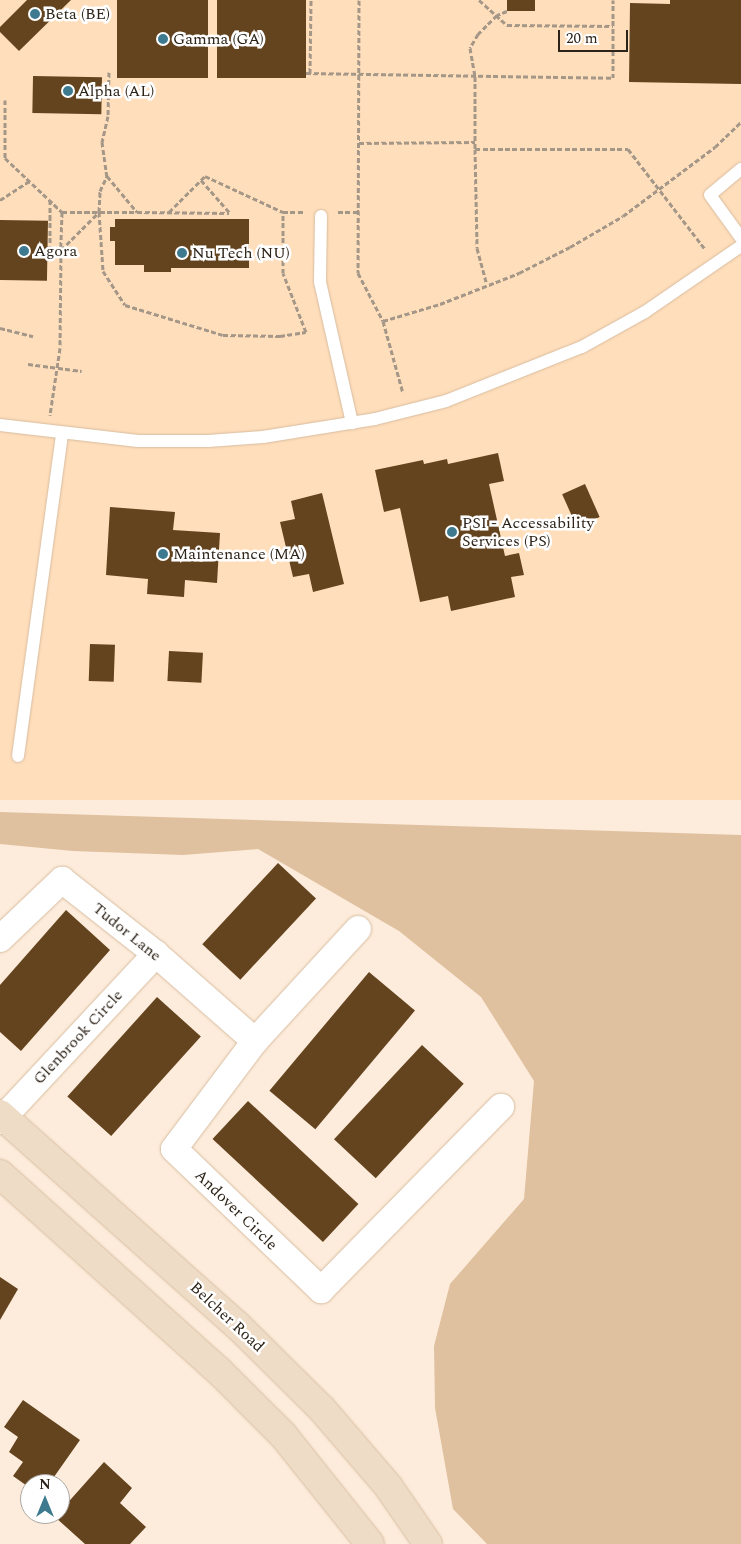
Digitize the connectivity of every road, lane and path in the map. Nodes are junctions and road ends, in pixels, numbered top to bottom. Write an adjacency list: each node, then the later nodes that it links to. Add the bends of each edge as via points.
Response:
1 (310, 0): 9 (path, via 308,74)
2 (359, 0): 9 (path)
3 (479, 0): 6 (path)
4 (613, 0): 7 (path)
5 (507, 11): 6 (path)
6 (497, 15): 7 (path, via 507,25); 10 (path, via 478,34 470,48)
7 (613, 26): 10 (path, via 613,78)
8 (109, 72): 17 (path, via 108,116 102,142)
9 (359, 74): 10 (path); 14 (path)
10 (475, 76): 13 (path)
11 (5, 100): 19 (path, via 5,158)
12 (741, 122): 20 (path, via 715,147)
13 (475, 142): 14 (path); 15 (path)
14 (359, 143): 28 (path)
15 (475, 149): 20 (path, via 628,149); 34 (path, via 477,248)
16 (741, 169): 30 (lane, via 710,195)
17 (107, 176): 24 (path, via 100,191); 25 (path)
18 (201, 180): 26 (path); 26 (path, via 229,212); 27 (path, via 205,176)
19 (29, 181): 21 (path); 22 (path)
20 (659, 189): 33 (path); 34 (path, via 623,216 570,247)
21 (0, 200)
22 (50, 200): 23 (path); 32 (path, via 50,250)
23 (62, 212): 24 (path); 32 (path)
24 (99, 212): 25 (path); 27 (path, via 103,271 125,305 223,334 280,336 306,332 284,273); 32 (path)
25 (137, 212): 26 (path)
26 (170, 212)
27 (284, 212): 29 (path)
28 (357, 212): 29 (path); 35 (path, via 358,273)
29 (320, 213): 43 (lane, via 320,282)
30 (741, 238)
31 (741, 246): 33 (lane)
32 (61, 250): 39 (path)
33 (716, 264): 41 (lane, via 645,312 582,347 505,380)
34 (488, 285): 35 (path)
35 (383, 321): 41 (path, via 404,398)
36 (0, 328): 37 (path)
37 (33, 336)
38 (28, 364): 39 (path)
39 (58, 368): 40 (path); 42 (path)
40 (82, 370)
41 (400, 413): 43 (lane)
42 (49, 423)
43 (352, 423): 45 (lane, via 263,437 208,441 138,441)
44 (0, 425): 45 (lane)
45 (62, 434): 46 (lane)
46 (18, 756)
47 (358, 929): 50 (street, Andover Circle)
48 (0, 939): 49 (street, Tudor Lane, via 62,880)
49 (156, 954): 50 (street, Tudor Lane); 52 (street, Glenbrook Circle)
50 (255, 1041): 51 (street, Andover Circle, via 174,1149 320,1290)
51 (501, 1107)
52 (1, 1118): 55 (main road, Belcher Road, via 238,1326 320,1408 388,1486)
53 (0, 1174): 54 (main road, via 218,1371 276,1428)
54 (370, 1544)
55 (428, 1544)

